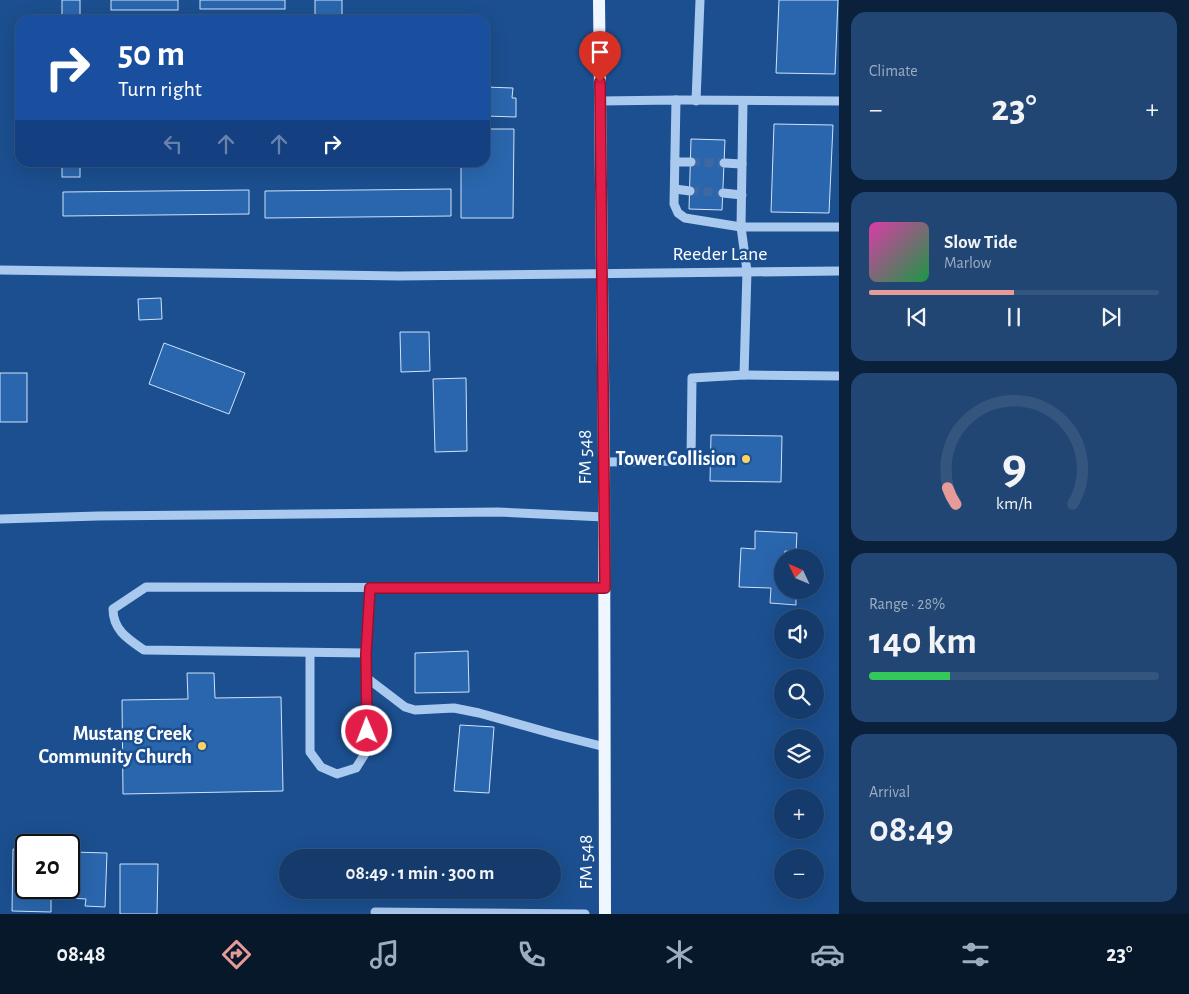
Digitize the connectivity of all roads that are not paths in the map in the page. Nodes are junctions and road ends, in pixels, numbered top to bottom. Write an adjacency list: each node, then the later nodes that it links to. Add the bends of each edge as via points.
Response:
1 (599, 0): 5 (main road, FM 548 / FM 548)
2 (700, 0): 4 (street)
3 (676, 100): 4 (street); 5 (street); 8 (street)
4 (696, 100): 6 (street)
5 (600, 101): 21 (main road, FM 548 / FM 548)
6 (742, 101): 7 (street); 11 (street)
7 (839, 101)
8 (675, 162): 9 (street); 12 (street)
9 (690, 162)
10 (724, 163): 11 (street)
11 (742, 164): 15 (street)
12 (675, 189): 13 (street); 16 (street, via 674,204 684,218)
13 (690, 191)
14 (723, 192): 15 (street)
15 (742, 195): 16 (street)
16 (741, 227): 17 (street); 20 (street)
17 (839, 227)
18 (0, 270): 21 (street, Reeder Lane, via 399,276)
19 (839, 271): 20 (street, Reeder Lane)
20 (747, 272): 21 (street, Reeder Lane); 22 (street)
21 (602, 273): 24 (main road, FM 548 / FM 548)
22 (744, 375): 23 (street); 24 (street, via 692,378 691,461)
23 (839, 376)
24 (604, 462): 25 (main road, FM 548 / FM 548)
25 (604, 516): 26 (street, via 498,512); 28 (main road, FM 548 / FM 548)
26 (0, 519)
27 (370, 588): 28 (street); 29 (street, via 146,587 113,609 113,619 122,635 144,650); 30 (street)
28 (605, 588): 32 (main road, FM 548 / FM 548)
29 (310, 653): 30 (street); 31 (street, via 310,752 321,767 337,774 356,768 368,749)
30 (366, 654): 31 (street)
31 (366, 678): 32 (street, via 405,707 415,710 454,708)
32 (605, 747): 36 (main road, FM 548 / FM 548)
33 (375, 912): 34 (street)
34 (490, 914): 35 (street)
35 (585, 914)
36 (605, 914)

